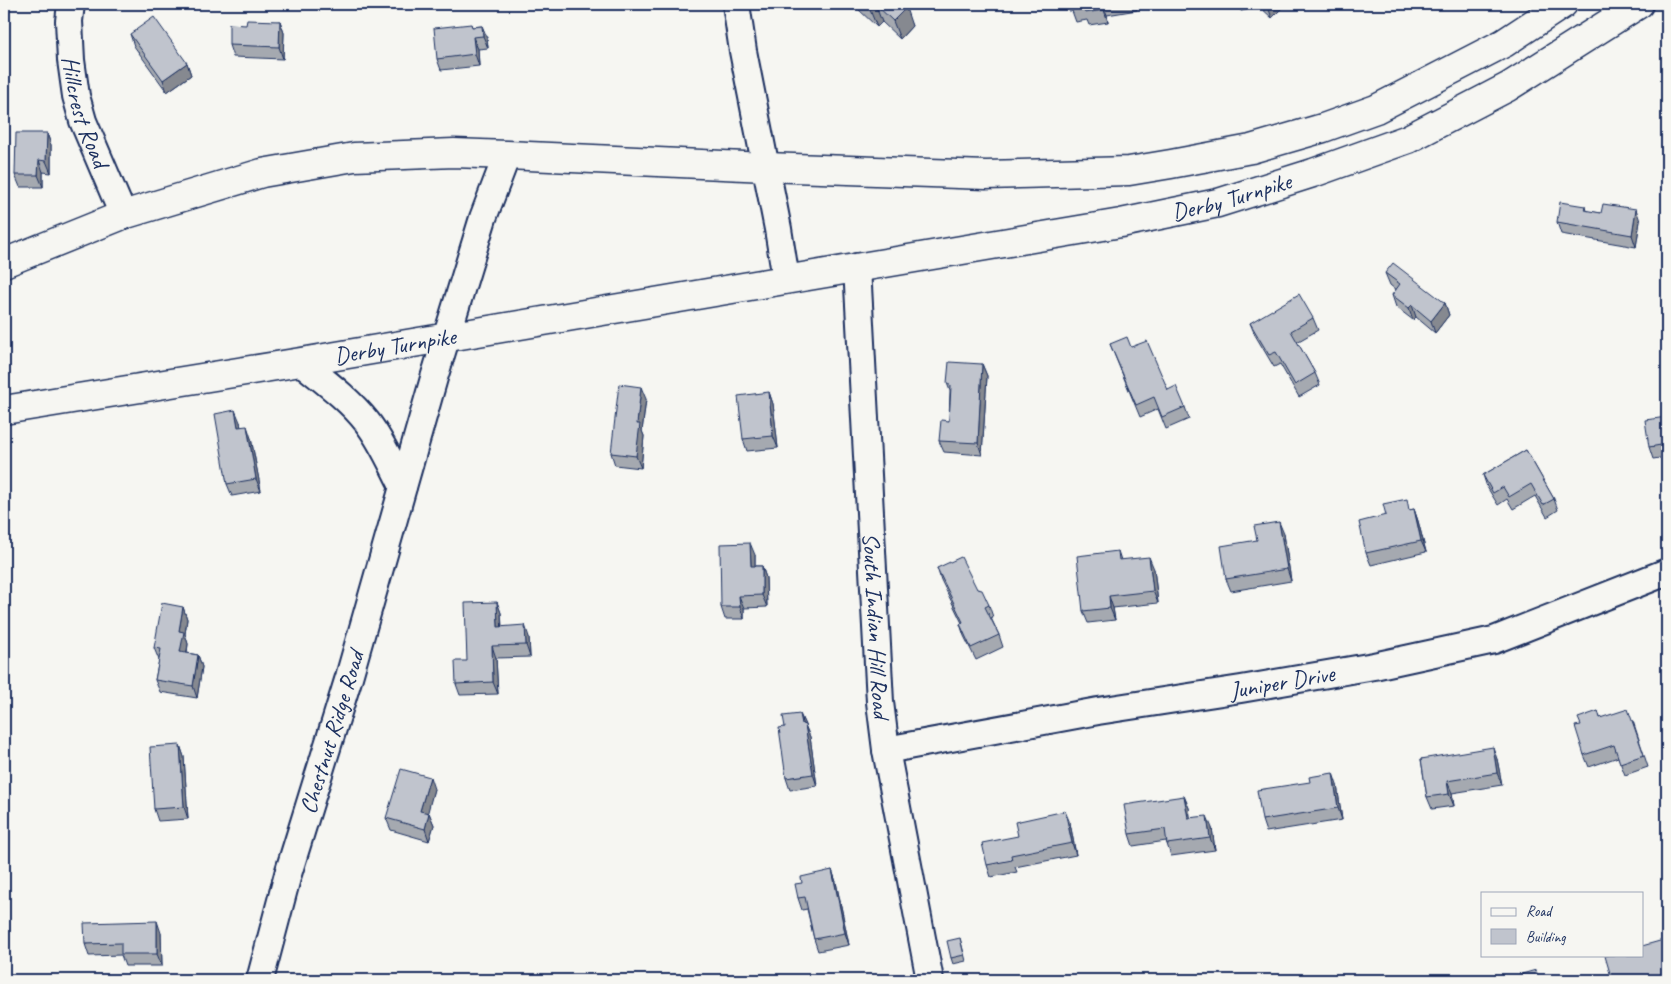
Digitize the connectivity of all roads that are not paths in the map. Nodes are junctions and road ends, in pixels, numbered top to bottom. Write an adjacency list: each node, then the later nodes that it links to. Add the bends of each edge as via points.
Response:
1 (71, 4): 7 (street, Hillcrest Road, via 71,60 76,96 83,121)
2 (736, 4): 6 (street)
3 (1563, 4): 6 (highway, Derby Turnpike, via 1504,43 1376,109 1284,140 1212,157 1129,171 986,175)
4 (1639, 4): 9 (highway, Derby Turnpike, via 1508,87 1414,136 1313,173 1218,202 1121,223)
5 (506, 155): 6 (highway, Derby Turnpike); 7 (highway, Derby Turnpike, via 354,157 262,173); 11 (street, Chestnut Ridge Road)
6 (766, 167): 10 (street)
7 (123, 215): 8 (highway, Derby Turnpike)
8 (4, 263)
9 (857, 266): 10 (highway, Derby Turnpike); 16 (street, South Indian Hill Road, via 880,702)
10 (786, 279): 11 (highway, Derby Turnpike)
11 (447, 336): 12 (highway, Derby Turnpike); 14 (street, Chestnut Ridge Road)
12 (301, 362): 13 (highway, Derby Turnpike); 14 (street, via 367,422)
13 (4, 410)
14 (403, 486): 17 (street, Chestnut Ridge Road, via 349,677 288,874)
15 (1667, 572): 16 (street, Juniper Drive, via 1494,640 1374,666)
16 (886, 750): 18 (street, South Indian Hill Road)
17 (260, 980)
18 (930, 980)

